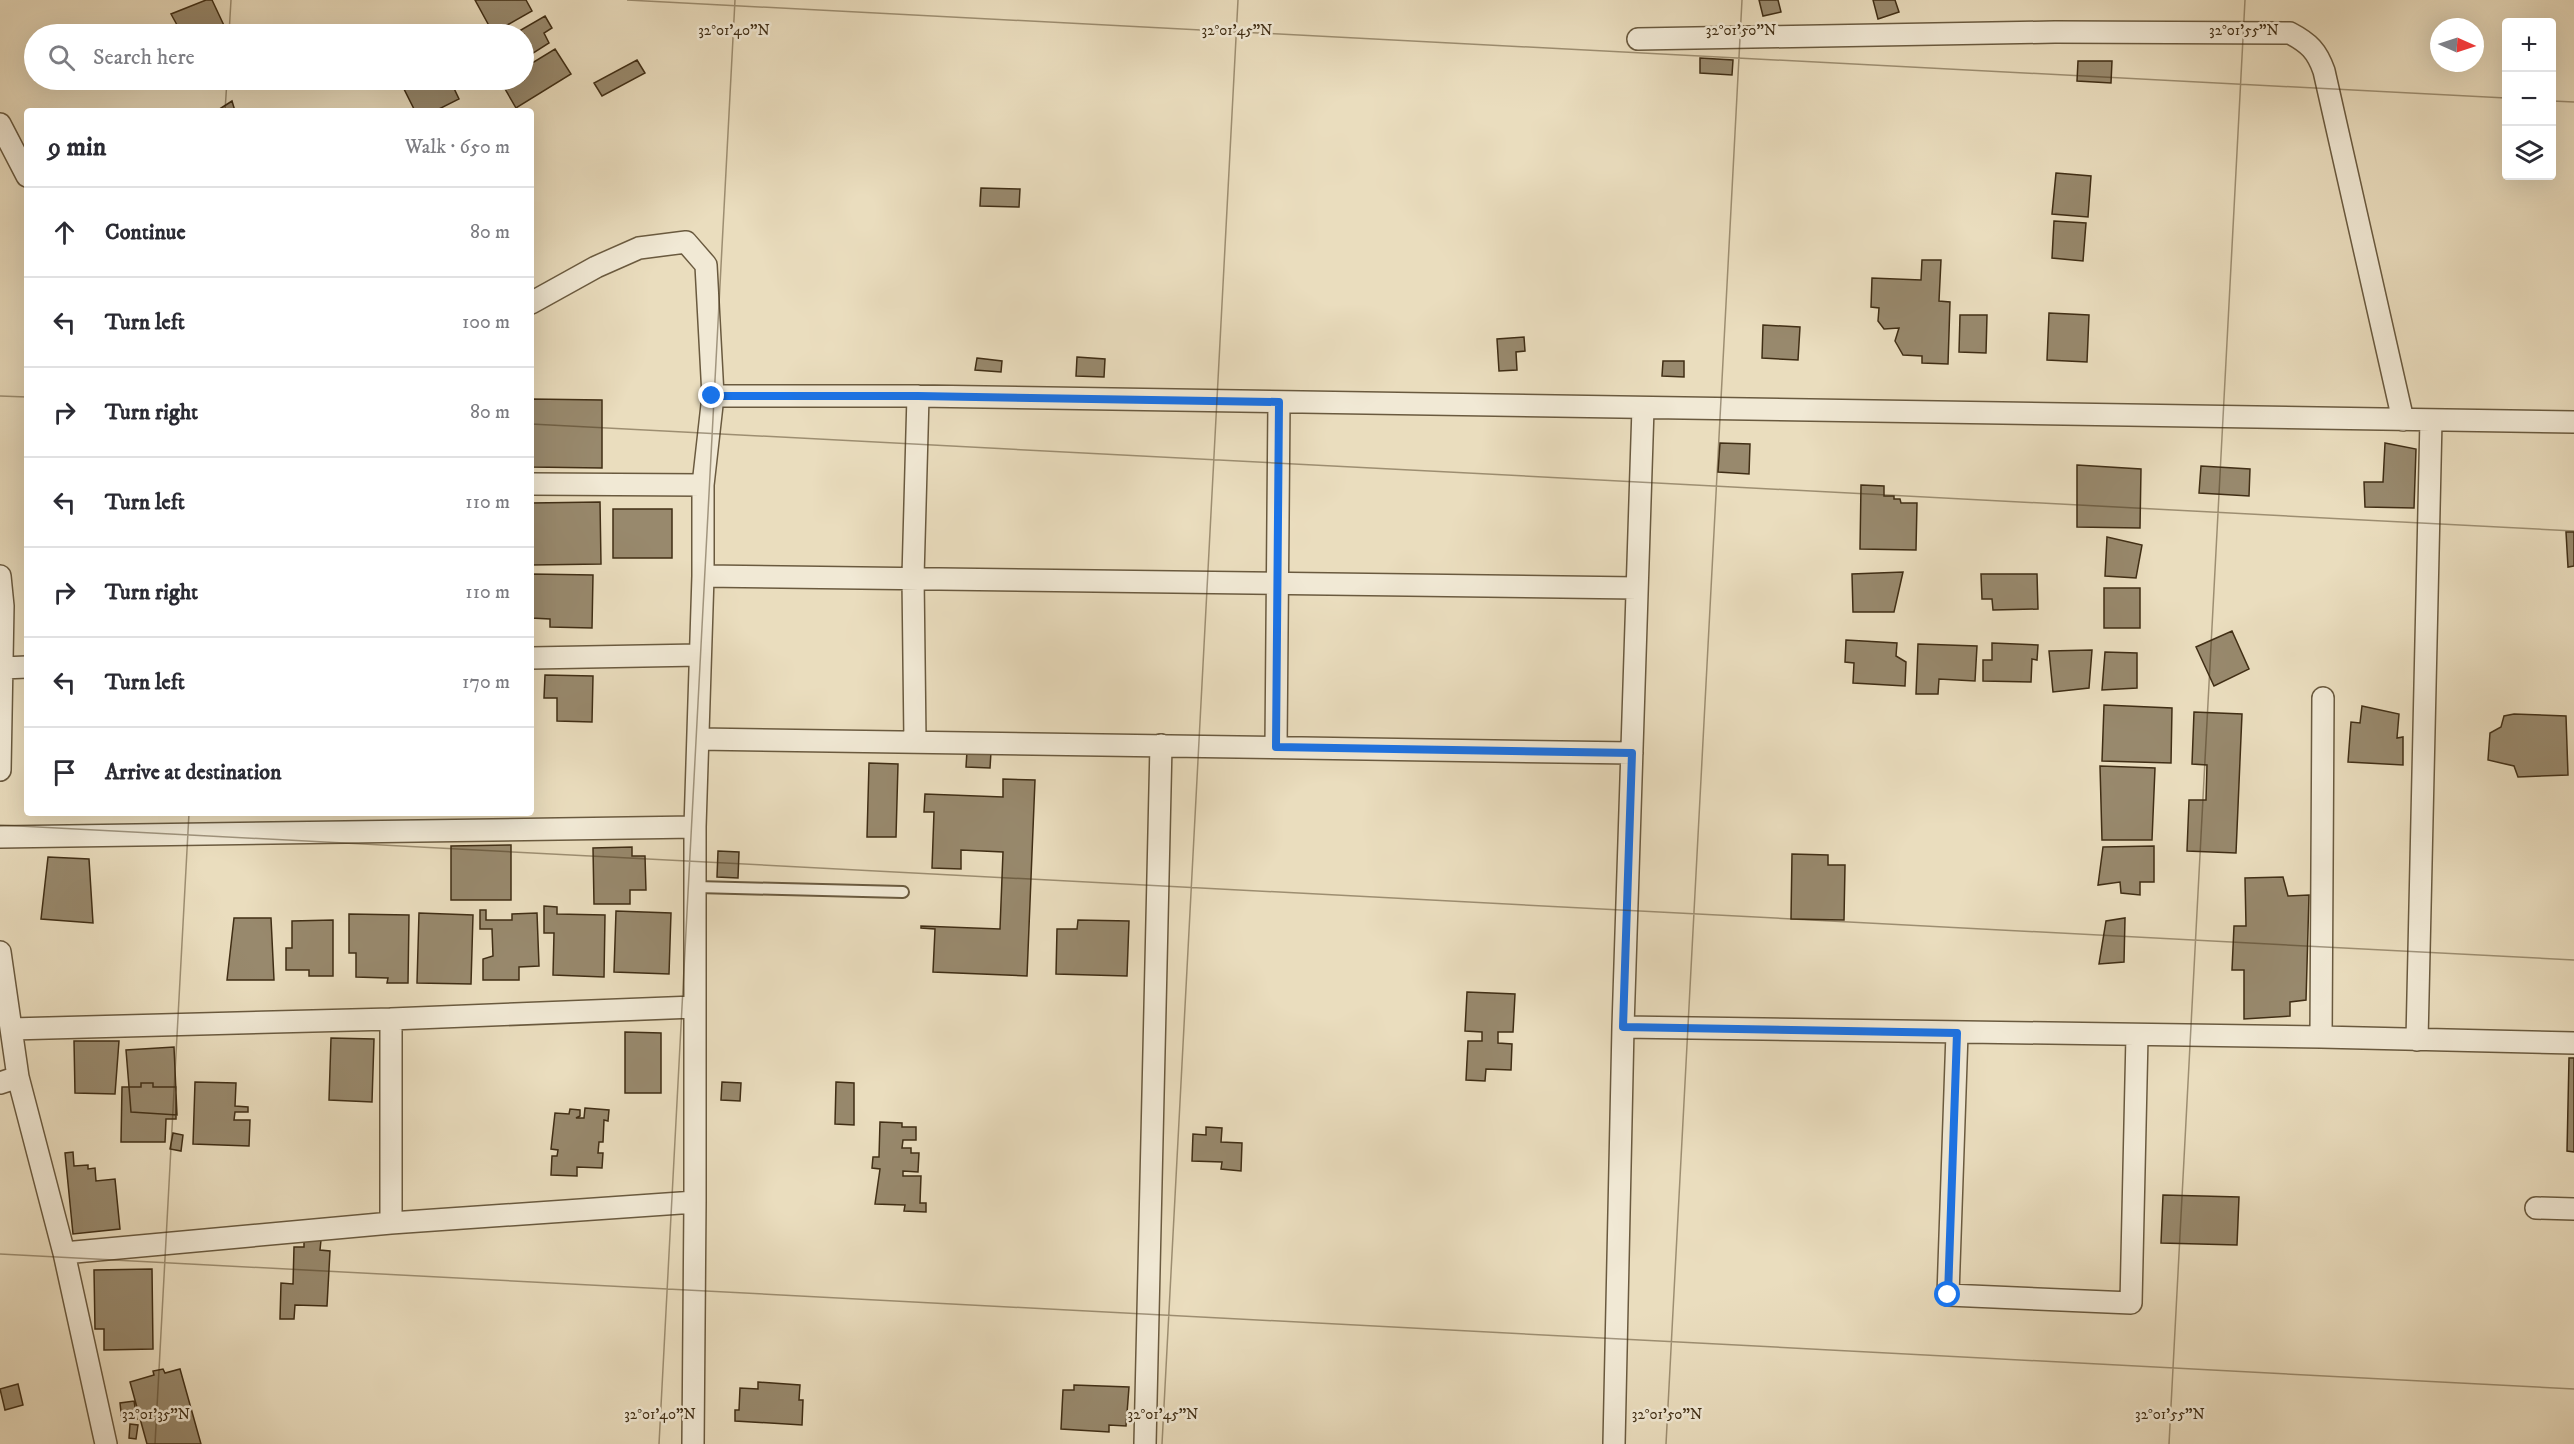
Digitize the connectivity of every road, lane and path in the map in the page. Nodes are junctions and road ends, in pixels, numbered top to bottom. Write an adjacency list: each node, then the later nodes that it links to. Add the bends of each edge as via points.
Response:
1 (1638, 39): 9 (street, via 2055,32 2290,33 2318,53 2324,71)
2 (0, 124): 3 (street)
3 (24, 170)
4 (534, 301): 5 (street, via 639,248 686,242 706,265)
5 (712, 396): 6 (street); 13 (street)
6 (918, 396): 7 (street); 16 (street)
7 (1279, 402): 8 (street); 17 (street)
8 (1643, 408): 9 (street); 18 (street)
9 (2403, 420): 10 (street)
10 (2431, 420): 11 (street); 43 (street)
11 (2574, 422)
12 (534, 484): 13 (street)
13 (704, 485): 15 (street)
14 (0, 576): 22 (street)
15 (703, 576): 16 (street); 19 (street)
16 (912, 577): 17 (street); 25 (street)
17 (1277, 583): 18 (street); 27 (street)
18 (1637, 588): 28 (street)
19 (699, 654): 20 (street); 24 (street)
20 (534, 658)
21 (24, 667): 22 (street)
22 (2, 668): 29 (street)
23 (2323, 698): 42 (street)
24 (698, 739): 25 (street); 31 (street)
25 (915, 741): 26 (street)
26 (1161, 746): 27 (street); 53 (street)
27 (1276, 747): 28 (street)
28 (1632, 753): 38 (street)
29 (0, 770)
30 (327, 823): 31 (street); 32 (street)
31 (695, 827): 33 (street)
32 (0, 837)
33 (696, 886): 34 (lane); 36 (street)
34 (903, 892)
35 (0, 952): 39 (street)
36 (694, 1007): 37 (street); 46 (street)
37 (391, 1019): 39 (street); 49 (street)
38 (1623, 1027): 40 (street); 54 (street)
39 (11, 1029): 45 (street)
40 (1957, 1033): 41 (street); 41 (street, via 1948,1295 2131,1303)
41 (2137, 1036): 42 (street)
42 (2321, 1037): 43 (street)
43 (2417, 1040): 44 (street)
44 (2574, 1043)
45 (9, 1080): 50 (street)
46 (695, 1202): 49 (street); 52 (street)
47 (2536, 1208): 48 (street)
48 (2574, 1209)
49 (391, 1223): 50 (street)
50 (64, 1253): 51 (street)
51 (106, 1444)
52 (693, 1444)
53 (1145, 1444)
54 (1614, 1444)

